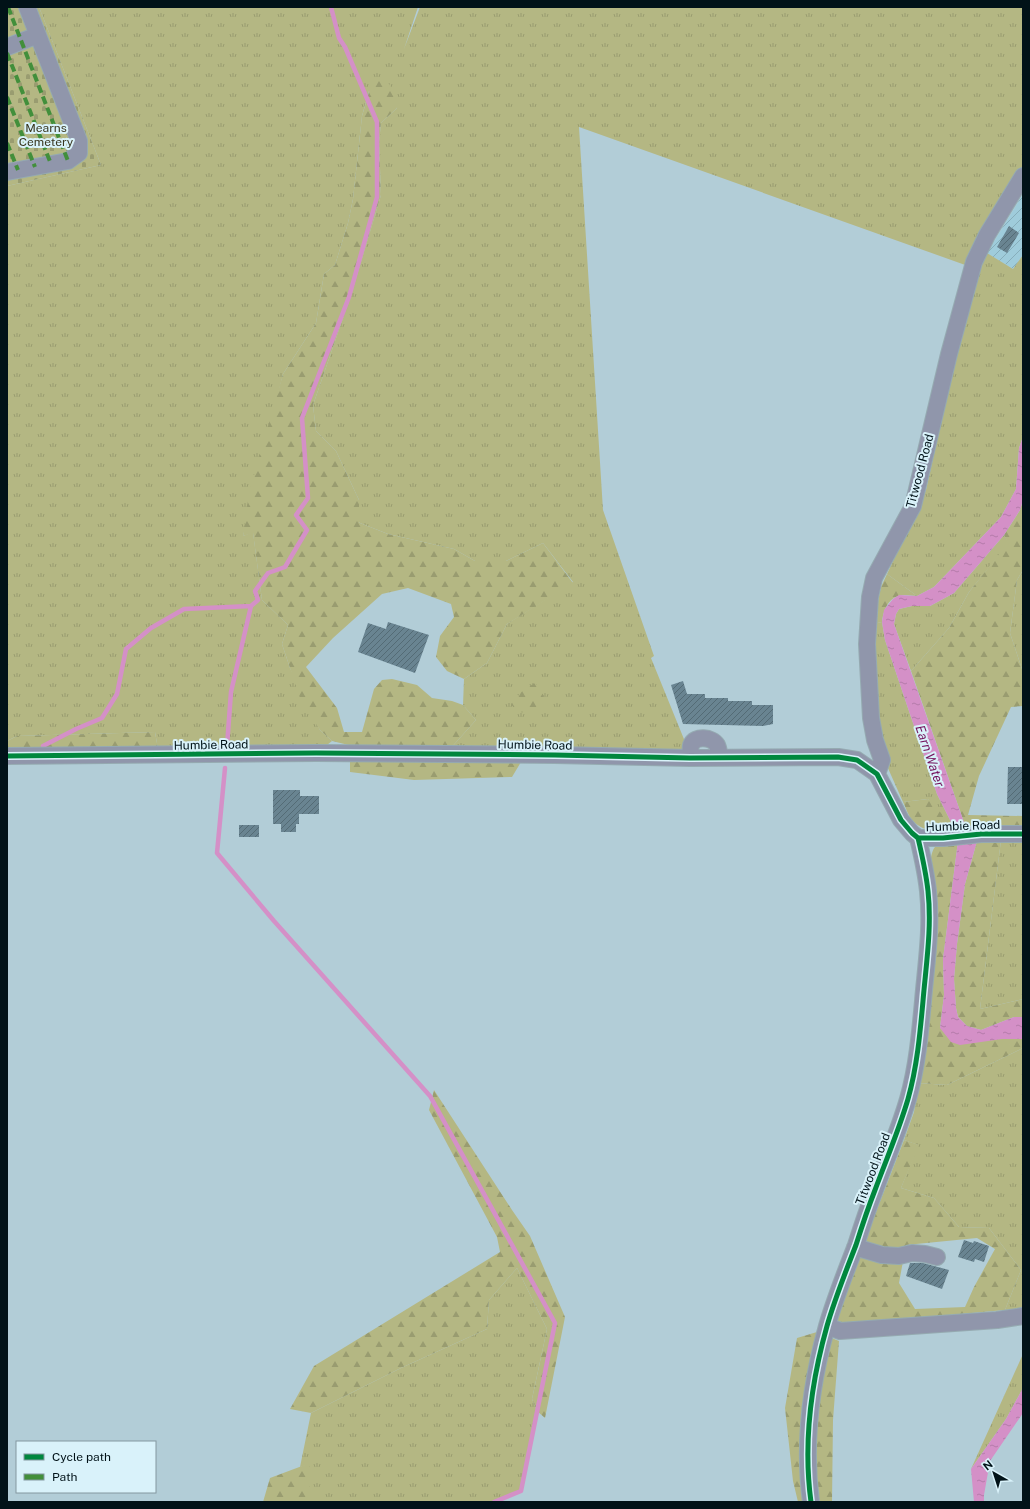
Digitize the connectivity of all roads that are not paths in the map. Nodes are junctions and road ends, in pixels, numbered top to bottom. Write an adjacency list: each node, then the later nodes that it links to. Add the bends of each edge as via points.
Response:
1 (27, 7): 2 (street)
2 (38, 36): 3 (street); 4 (street, via 79,141 79,152 68,161)
3 (7, 47)
4 (7, 172)
5 (1023, 176): 7 (street, Titwood Road, via 974,262 913,506 874,578 867,644 871,718 882,760)
6 (7, 756): 7 (street, Humbie Road, via 340,754 838,758 857,760)
7 (877, 774): 9 (street, Humbie Road, via 901,820)
8 (1023, 834): 9 (street, Humbie Road)
9 (918, 838): 10 (street, Titwood Road, via 928,891 929,924 917,1058 902,1118)
10 (855, 1247): 11 (street, via 882,1255 899,1256 912,1253); 13 (street, Titwood Road)
11 (937, 1257)
12 (1023, 1316): 13 (street, via 840,1331)
13 (827, 1326): 14 (street, Titwood Road, via 810,1410 808,1460)
14 (811, 1502)

